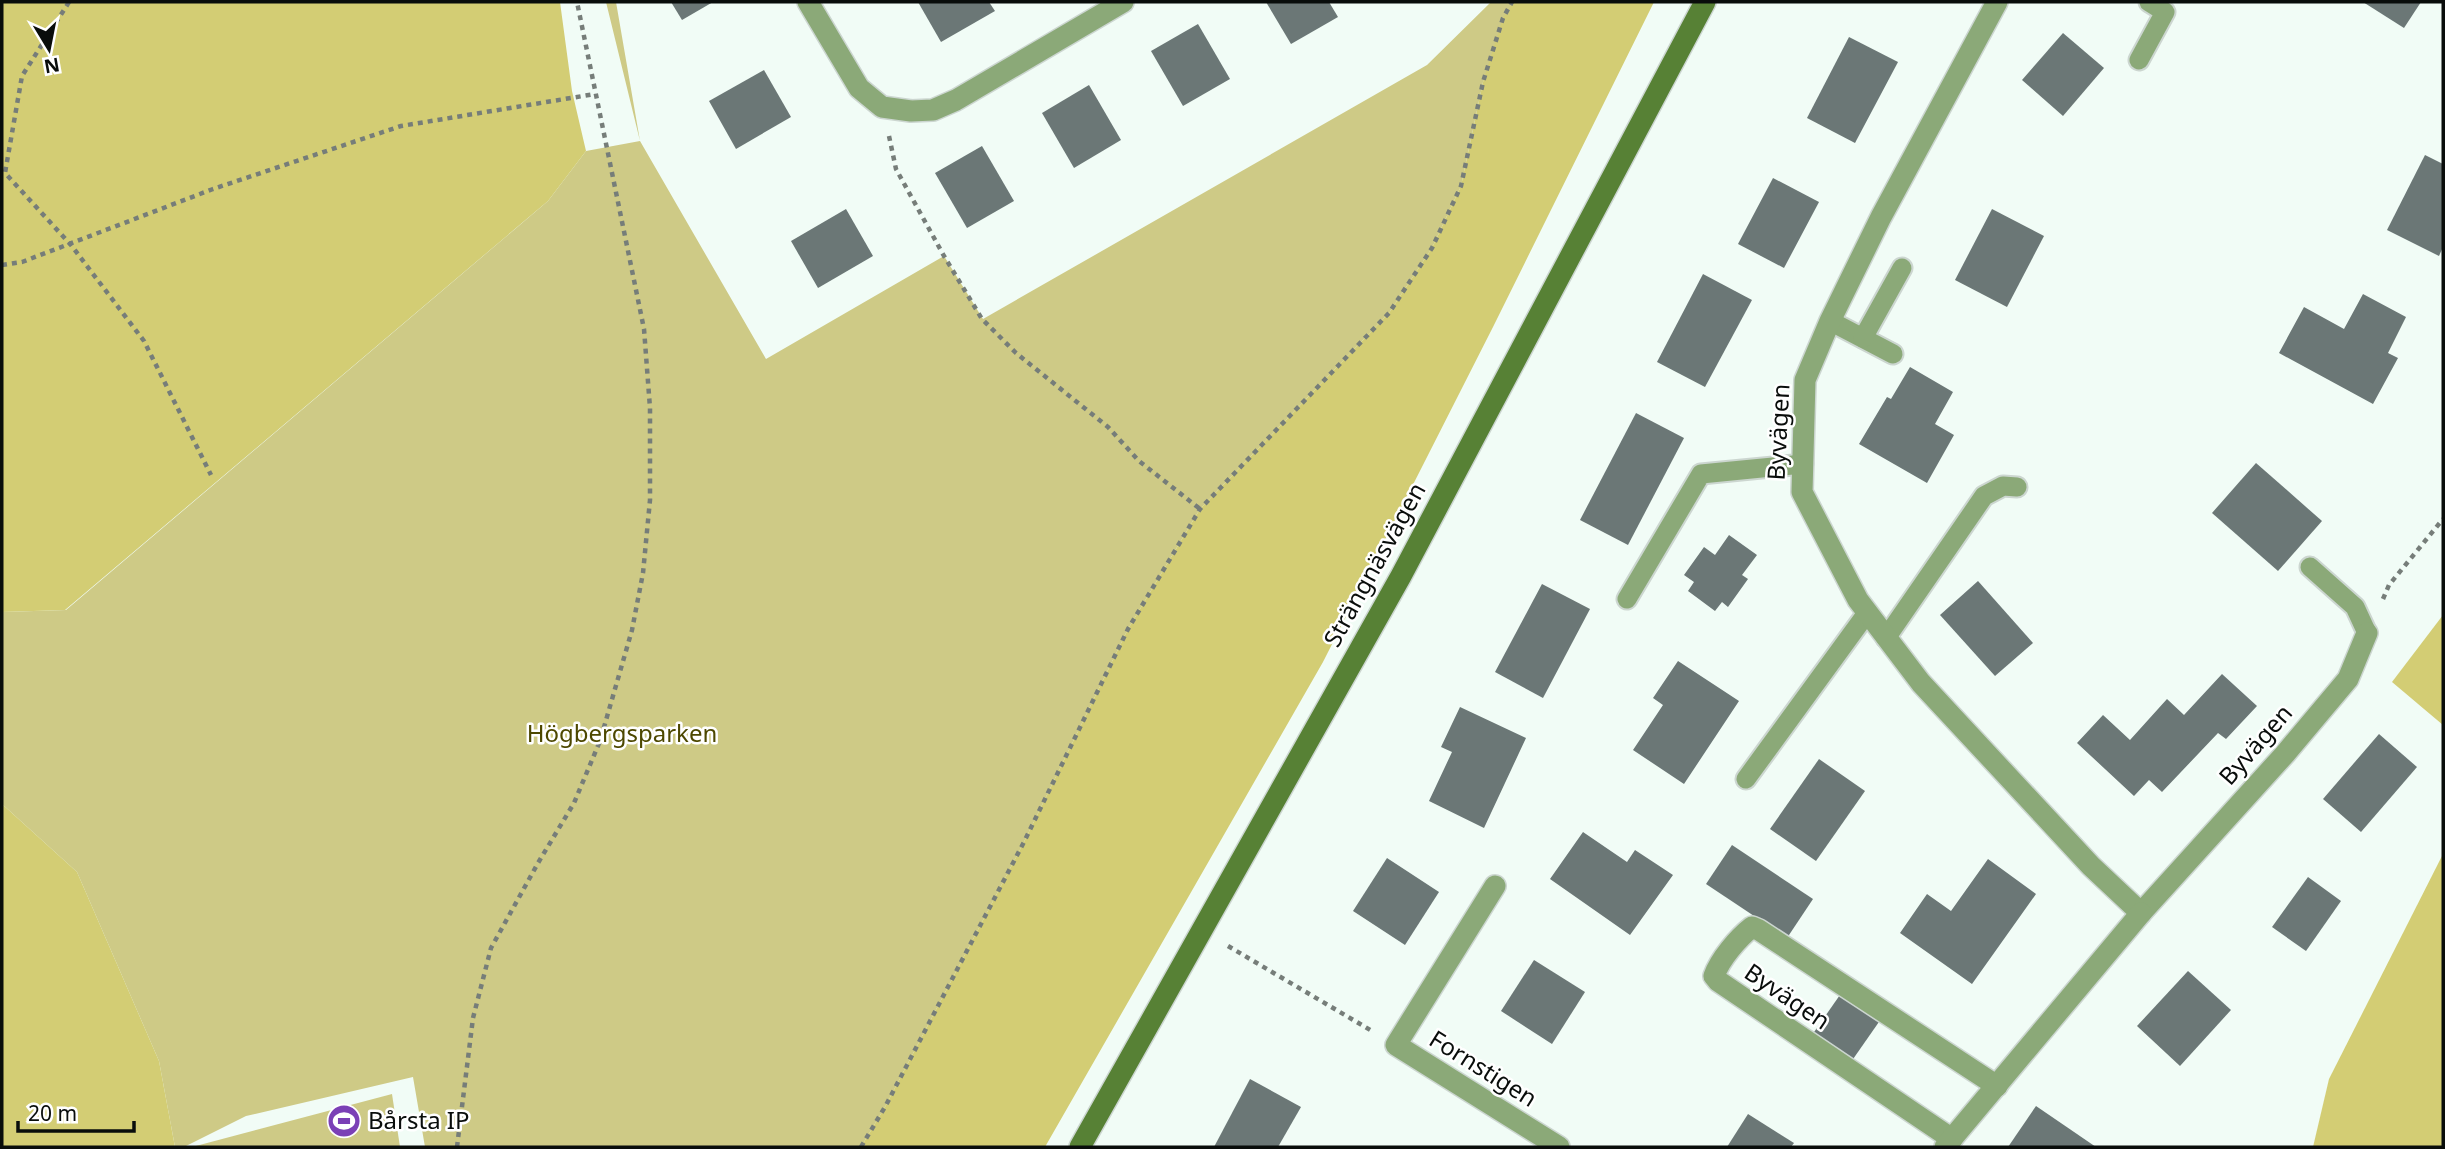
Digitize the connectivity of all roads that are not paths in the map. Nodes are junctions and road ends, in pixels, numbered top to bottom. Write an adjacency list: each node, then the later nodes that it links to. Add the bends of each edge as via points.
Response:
1 (808, 2): 2 (street, via 859,88 882,107 911,111 933,110 956,100)
2 (1123, 2)
3 (1705, 2): 23 (main road, Strängnäsvägen, via 1401,576)
4 (1997, 2): 8 (street, Byvägen)
5 (2149, 2): 6 (lane, via 2165,12)
6 (2139, 61)
7 (1902, 268): 9 (lane)
8 (1830, 321): 9 (lane); 11 (street, Byvägen, via 1805,380)
9 (1863, 338): 10 (lane)
10 (1893, 354)
11 (1802, 464): 14 (lane, via 1701,474); 15 (street, Byvägen, via 1802,492)
12 (2017, 487): 17 (lane, via 2003,486 1984,496)
13 (2309, 567): 16 (lane, via 2355,607)
14 (1627, 599)
15 (1867, 613): 17 (street, Byvägen); 18 (lane)
16 (2367, 633): 20 (street, Byvägen, via 2348,678)
17 (1886, 638): 20 (street, Byvägen, via 1921,683 2091,866)
18 (1746, 779)
19 (1495, 886): 24 (street, Fornstigen, via 1396,1045)
20 (2141, 913): 21 (street, Byvägen)
21 (1997, 1086): 22 (street, Byvägen); 22 (street, Byvägen, via 1759,930 1752,927 1745,932 1717,969 1717,981)
22 (1949, 1143)
23 (1080, 1147)
24 (1559, 1147)

